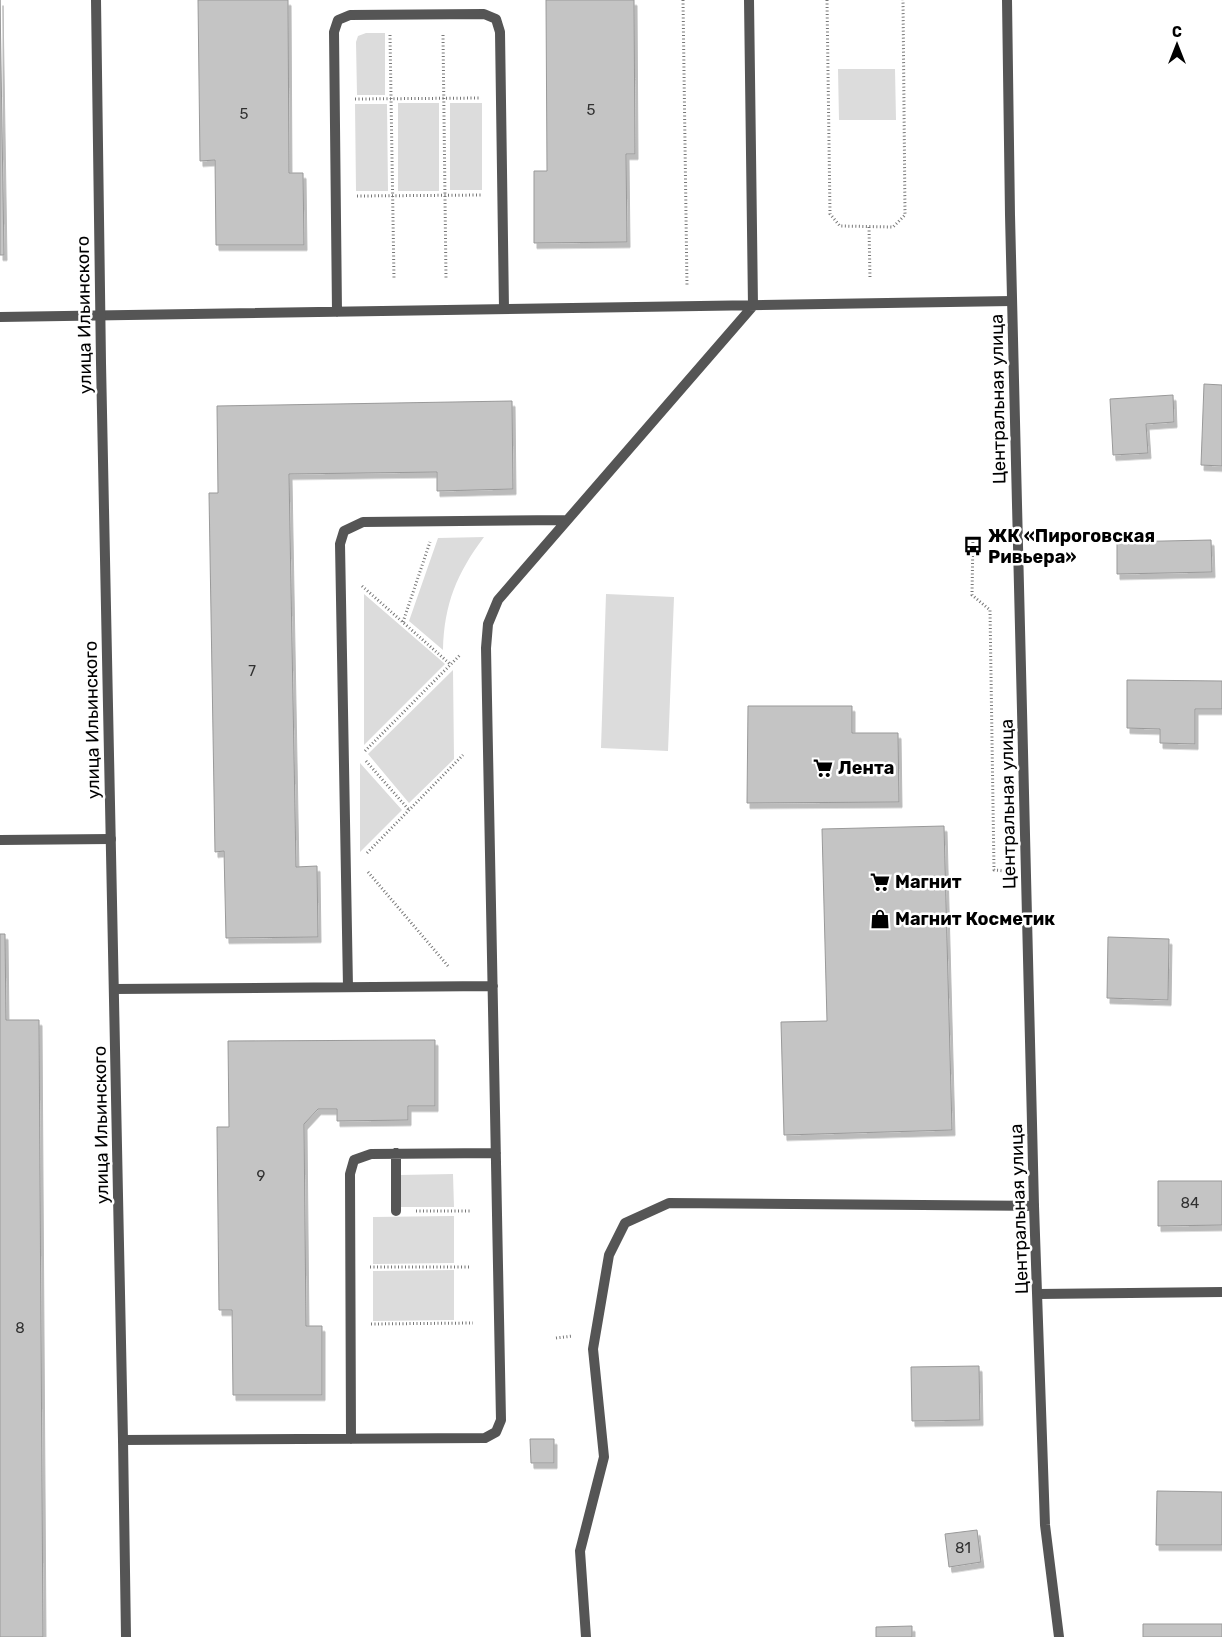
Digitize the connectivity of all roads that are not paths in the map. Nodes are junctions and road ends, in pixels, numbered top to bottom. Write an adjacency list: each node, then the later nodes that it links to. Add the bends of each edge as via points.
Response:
1 (96, 0): 8 (street, улица Ильинского)
2 (749, 0): 5 (street)
3 (1008, 0): 4 (street, Центральная улица)
4 (1012, 301): 5 (street); 18 (street, Центральная улица)
5 (753, 306): 6 (street); 10 (street)
6 (504, 309): 7 (street); 7 (street, via 500,32 496,19 484,14 390,14 350,15 338,20 334,32)
7 (338, 312): 8 (street)
8 (100, 316): 9 (street); 11 (street, улица Ильинского)
9 (0, 317)
10 (566, 520): 13 (street, via 498,600 488,624); 14 (street, via 363,522 344,531 340,544)
11 (111, 839): 12 (street); 15 (street, улица Ильинского)
12 (0, 840)
13 (493, 986): 14 (street); 17 (street)
14 (348, 987): 15 (street)
15 (114, 989): 23 (street, улица Ильинского)
16 (396, 1153): 17 (street); 19 (street); 22 (street, via 371,1154 354,1160 350,1174)
17 (496, 1153): 22 (street, via 501,1420 496,1432 485,1438)
18 (1034, 1206): 21 (street, Центральная улица); 25 (street, via 669,1203 625,1223 609,1255 593,1349 604,1456 580,1551)
19 (396, 1211)
20 (1222, 1292): 21 (street)
21 (1038, 1294): 26 (street, Центральная улица, via 1045,1525)
22 (351, 1438): 23 (street)
23 (123, 1440): 24 (street, улица Ильинского)
24 (126, 1637)
25 (586, 1637)
26 (1059, 1637)

